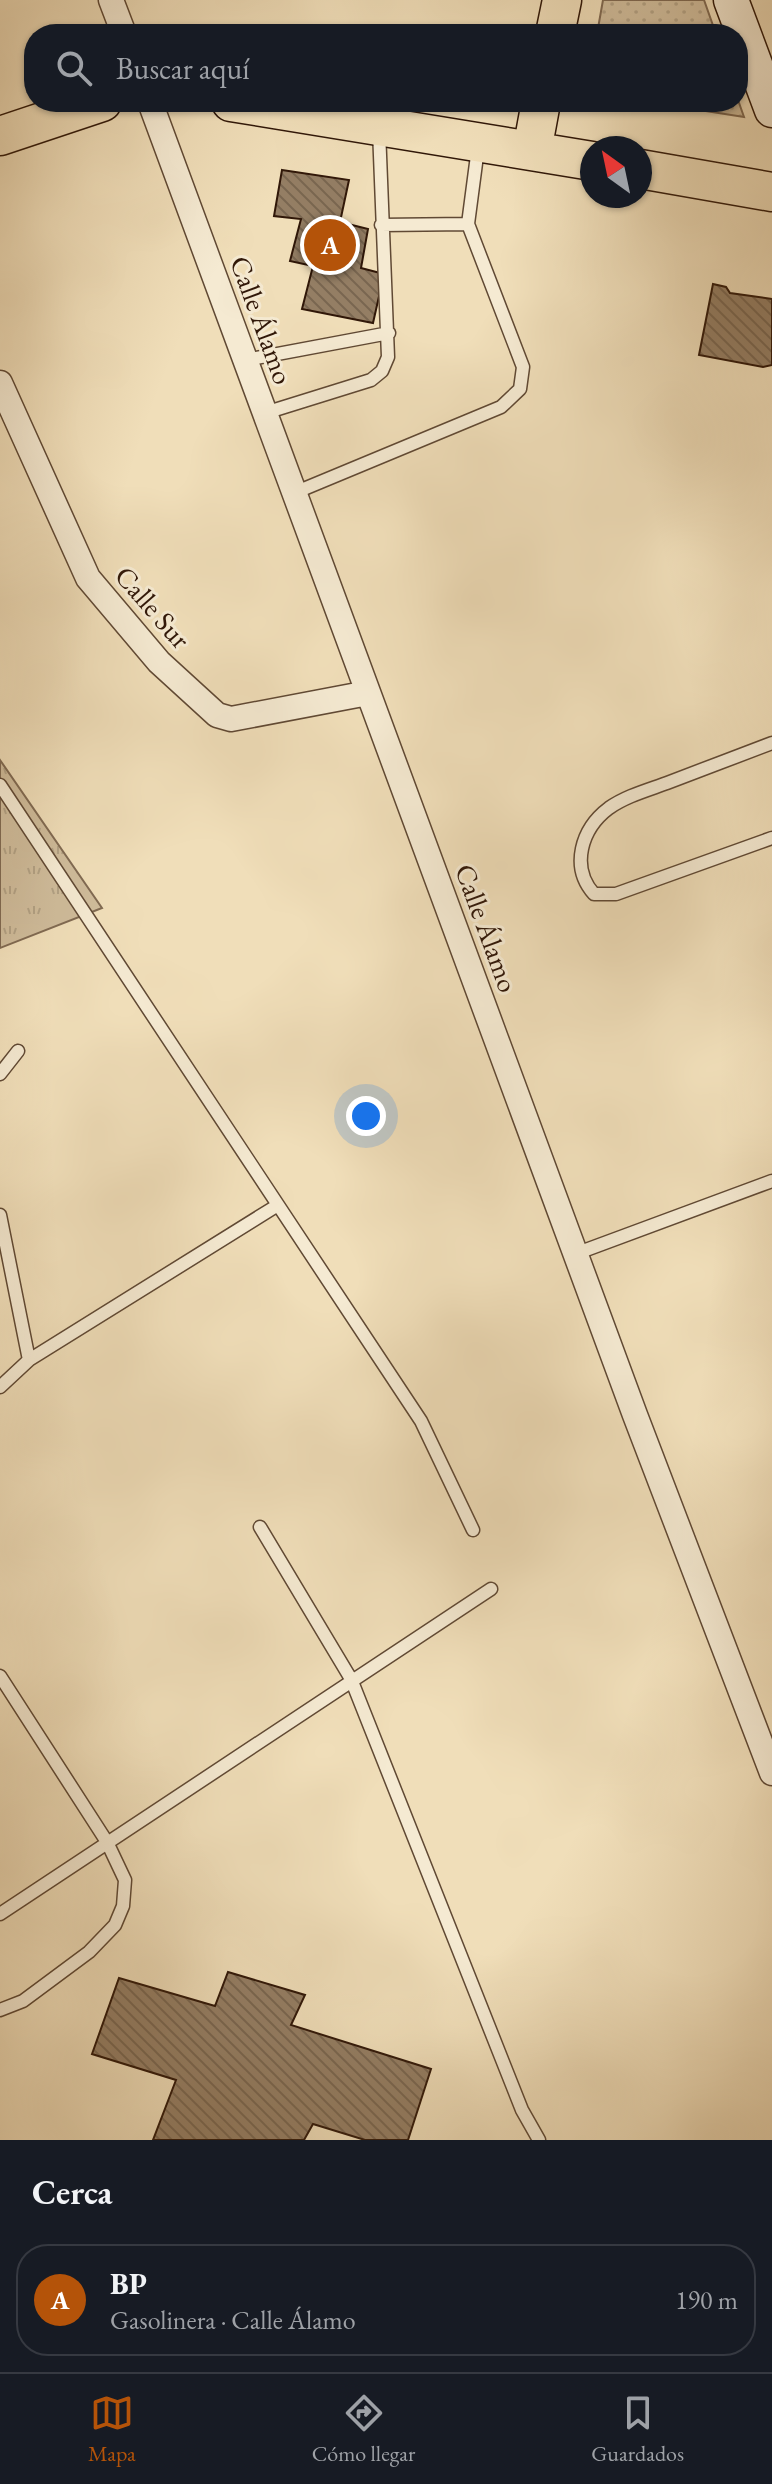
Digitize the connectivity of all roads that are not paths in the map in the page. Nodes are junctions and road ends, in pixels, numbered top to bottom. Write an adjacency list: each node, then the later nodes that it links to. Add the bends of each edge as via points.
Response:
1 (111, 0): 4 (street)
2 (562, 0): 5 (main road)
3 (731, 0): 6 (street)
4 (120, 24)
5 (557, 24)
6 (740, 24)
7 (748, 46): 8 (street)
8 (772, 110)
9 (72, 112): 14 (main road)
10 (154, 112): 23 (street, Calle Álamo)
11 (293, 112): 13 (main road)
12 (539, 112): 16 (main road)
13 (379, 126): 15 (main road); 21 (lane)
14 (0, 136)
15 (479, 142): 16 (main road); 20 (lane)
16 (532, 151): 17 (main road)
17 (580, 159)
18 (652, 171): 19 (main road)
19 (772, 192)
20 (468, 224): 21 (lane); 26 (lane, via 523,367 520,389 501,407)
21 (381, 225): 22 (lane)
22 (389, 333): 23 (lane); 25 (lane, via 388,357 371,380)
23 (245, 360): 25 (street, Calle Álamo)
24 (0, 383): 27 (street, Calle Sur, via 88,578 159,662 217,715 231,719)
25 (265, 413): 26 (street, Calle Álamo)
26 (294, 493): 27 (street, Calle Álamo)
27 (368, 693): 36 (street, Calle Álamo)
28 (772, 743): 30 (lane, via 608,809 586,837 580,867 594,894 616,894)
29 (0, 785): 34 (lane)
30 (772, 838)
31 (18, 1051): 32 (lane)
32 (0, 1074)
33 (772, 1181): 36 (lane)
34 (278, 1205): 37 (lane); 40 (lane, via 421,1421)
35 (0, 1215): 37 (lane)
36 (575, 1254): 44 (street, Calle Álamo)
37 (29, 1360): 38 (lane)
38 (0, 1387)
39 (260, 1527): 43 (lane)
40 (473, 1530)
41 (491, 1589): 43 (lane)
42 (0, 1676): 45 (lane)
43 (351, 1679): 45 (lane); 48 (lane)
44 (772, 1773)
45 (107, 1842): 46 (lane); 47 (lane, via 125,1880 115,1925 89,1952 23,2001)
46 (0, 1914)
47 (0, 2010)
48 (522, 2110): 49 (lane); 50 (lane)
49 (527, 2140)
50 (539, 2140)

